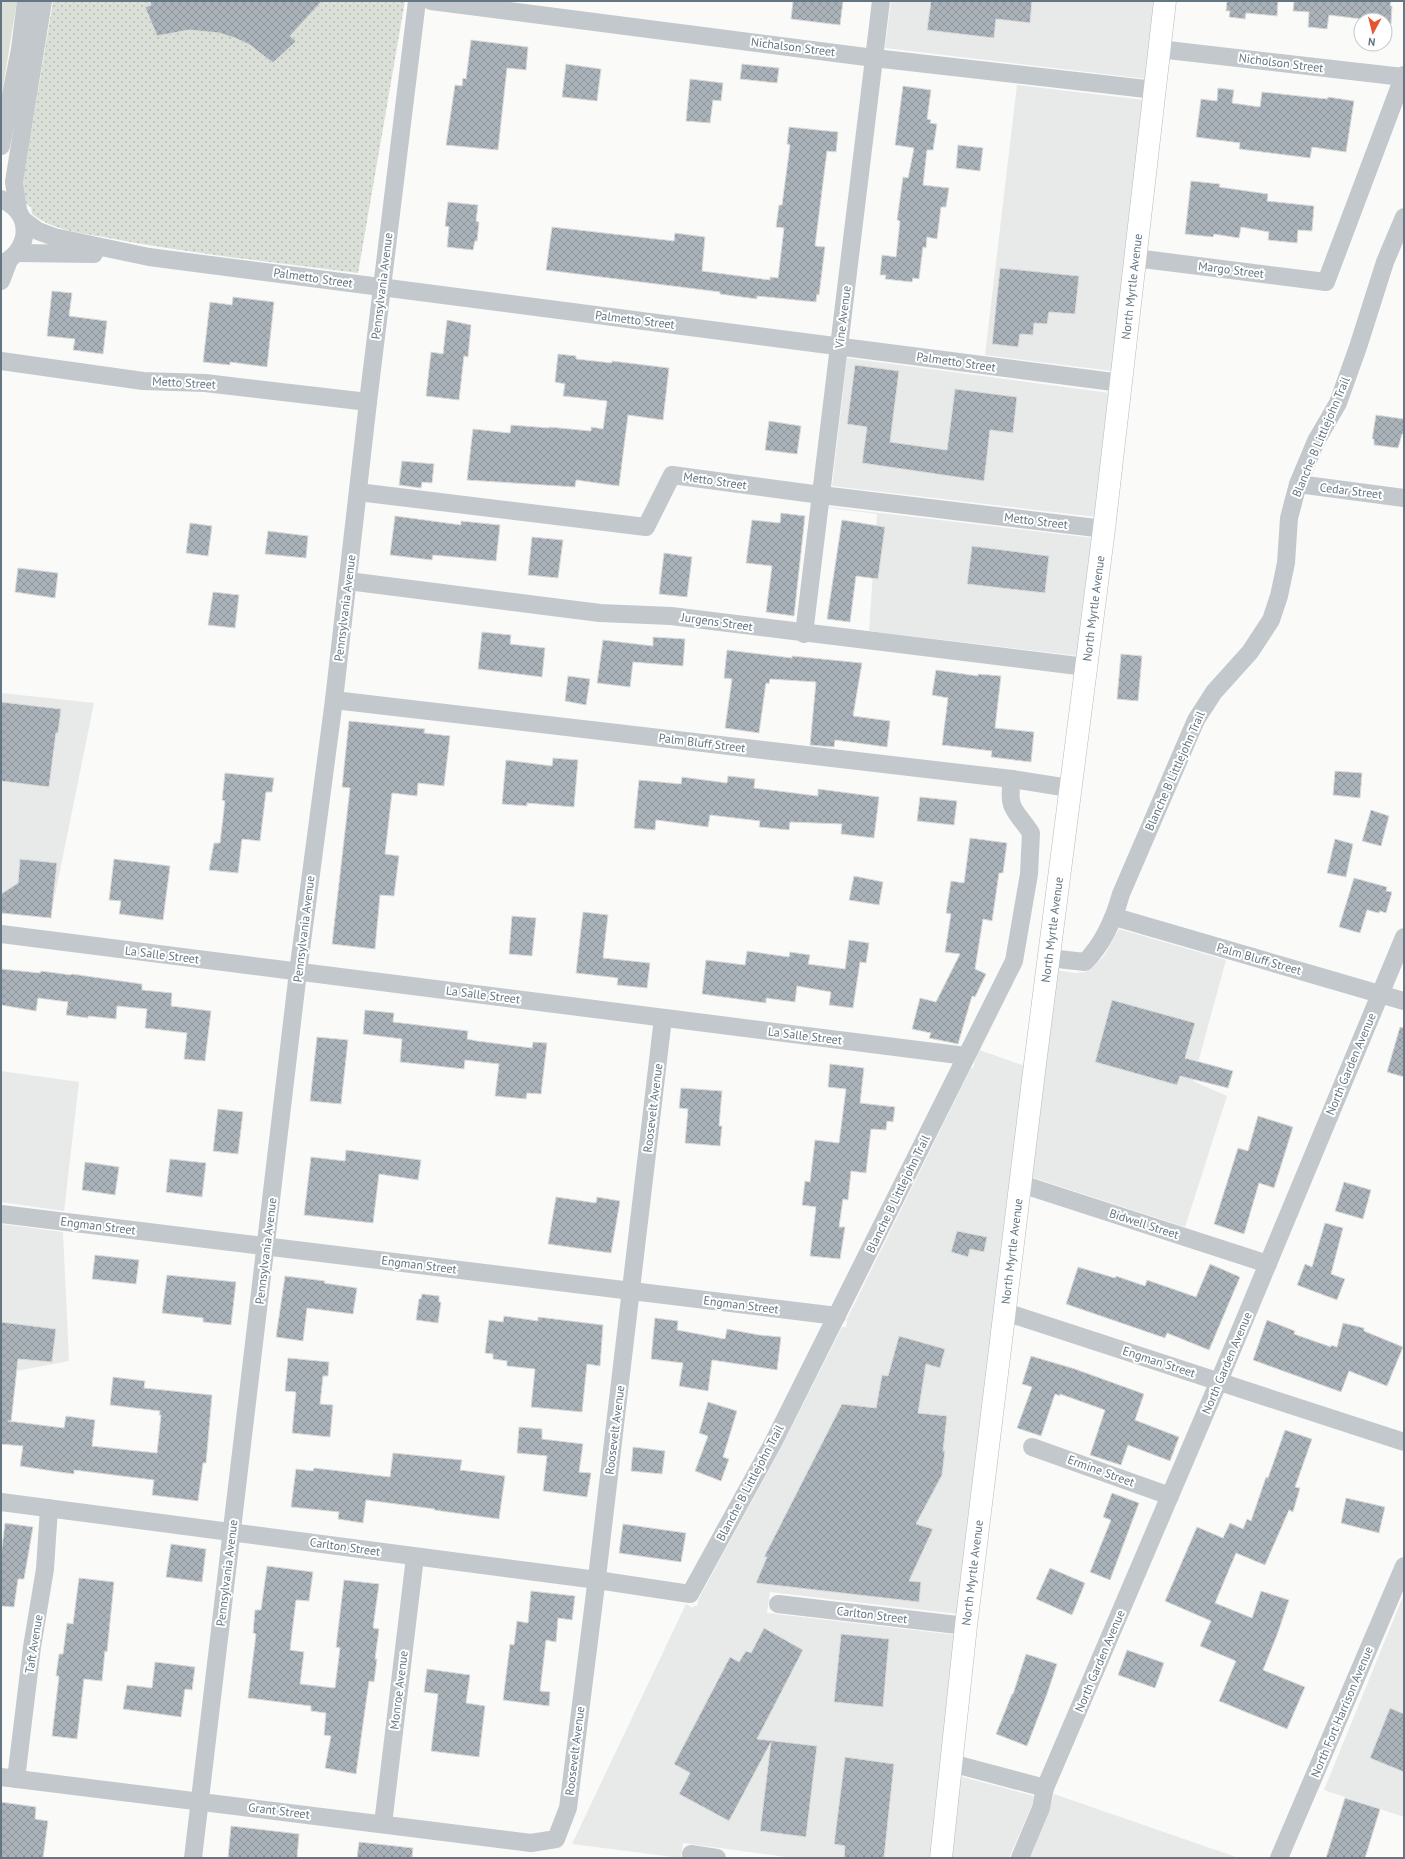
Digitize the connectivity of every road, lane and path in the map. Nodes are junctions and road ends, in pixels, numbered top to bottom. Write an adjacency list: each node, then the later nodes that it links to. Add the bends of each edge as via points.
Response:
1 (26, 1): 11 (street, via 20,49)
2 (43, 1): 13 (street, via 15,168 14,182)
3 (417, 1): 19 (street, Pennsylvania Avenue)
4 (431, 1): 8 (street, Nichalson Street)
5 (881, 1): 8 (street, Vine Avenue)
6 (1165, 1): 7 (main road, North Myrtle Avenue)
7 (1160, 48): 9 (street, Nicholson Street); 10 (main road, North Myrtle Avenue)
8 (874, 58): 10 (street, Nichalson Street); 20 (street, Vine Avenue)
9 (1404, 76): 16 (street, Margo Street, via 1326,282)
10 (1155, 90): 16 (main road, North Myrtle Avenue)
11 (1, 146)
12 (1, 199): 13 (street, Palmetto Street, via 9,203)
13 (20, 215): 15 (street, Palmetto Street, via 38,231 54,237); 17 (street, via 25,232 23,243)
14 (1404, 217): 24 (street, Blanche B Littlejohn Trail, via 1385,262 1338,402 1316,442)
15 (149, 256): 17 (street, Palmetto Street); 19 (street, Palmetto Street)
16 (1135, 258): 22 (main road, North Myrtle Avenue)
17 (9, 259): 18 (street)
18 (1, 281)
19 (382, 287): 20 (street, Palmetto Street); 23 (street, Pennsylvania Avenue)
20 (839, 346): 22 (street, Palmetto Street); 26 (street, Vine Avenue)
21 (1, 361): 23 (street, Metto Street, via 143,381 205,383)
22 (1120, 384): 28 (main road, North Myrtle Avenue)
23 (368, 402): 25 (street, Pennsylvania Avenue)
24 (1298, 484): 27 (street, Cedar Street); 35 (street, Blanche B Littlejohn Trail, via 1289,518 1286,563 1271,620 1250,652 1214,692 1196,720 1121,894)
25 (358, 492): 26 (street, Metto Street, via 646,527 672,475); 29 (street, Pennsylvania Avenue)
26 (821, 495): 28 (street, Metto Street); 30 (street, Vine Avenue)
27 (1404, 498)
28 (1104, 529): 31 (main road, North Myrtle Avenue)
29 (348, 581): 30 (street, Jurgens Street, via 600,613 671,616); 32 (street, Pennsylvania Avenue)
30 (804, 634): 31 (street, Jurgens Street)
31 (1086, 667): 34 (main road, North Myrtle Avenue)
32 (334, 700): 33 (street, Palm Bluff Street); 39 (street, Pennsylvania Avenue)
33 (1012, 779): 34 (street, Palm Bluff Street); 43 (street, Blanche B Littlejohn Trail, via 1010,801 1014,811 1031,833 1028,874 1014,961)
34 (1069, 788): 38 (main road, North Myrtle Avenue)
35 (1114, 917): 38 (street, Blanche B Littlejohn Trail, via 1096,951 1085,962); 40 (street, Palm Bluff Street)
36 (1, 934): 39 (street, La Salle Street)
37 (1404, 936): 40 (street, North Garden Avenue)
38 (1049, 958): 44 (main road, North Myrtle Avenue)
39 (298, 972): 42 (street, La Salle Street); 46 (street, Pennsylvania Avenue)
40 (1380, 994): 41 (street, Palm Bluff Street); 47 (street, North Garden Avenue)
41 (1404, 1001)
42 (663, 1018): 43 (street, La Salle Street); 48 (street, Roosevelt Avenue)
43 (966, 1056): 50 (street, Blanche B Littlejohn Trail)
44 (1021, 1184): 47 (street, Bidwell Street); 49 (main road, North Myrtle Avenue)
45 (1, 1214): 46 (street, Engman Street)
46 (267, 1246): 48 (street, Engman Street); 57 (street, Pennsylvania Avenue)
47 (1268, 1264): 51 (street, North Garden Avenue)
48 (631, 1292): 50 (street, Engman Street); 60 (street, Roosevelt Avenue)
49 (1005, 1312): 51 (street, Engman Street); 63 (main road, North Myrtle Avenue)
50 (837, 1316): 61 (street, Blanche B Littlejohn Trail, via 773,1443)
51 (1219, 1382): 52 (street, Engman Street); 54 (street, North Garden Avenue)
52 (1404, 1442)
53 (1032, 1447): 54 (street, Ermine Street)
54 (1170, 1496): 66 (street, North Garden Avenue)
55 (1, 1502): 56 (street, Carlton Street)
56 (49, 1508): 57 (street, Carlton Street); 65 (street, Taft Avenue, via 45,1569)
57 (232, 1532): 58 (street, Carlton Street); 67 (street, Pennsylvania Avenue)
58 (415, 1557): 60 (street, Carlton Street); 68 (street, Monroe Avenue)
59 (1404, 1566): 75 (street, North Fort Harrison Avenue)
60 (597, 1580): 61 (street, Carlton Street); 69 (street, Roosevelt Avenue, via 568,1808)
61 (690, 1594)
62 (778, 1604): 63 (street, Carlton Street)
63 (966, 1626): 64 (main road, North Myrtle Avenue)
64 (951, 1763): 66 (street); 73 (main road, North Myrtle Avenue)
65 (8, 1778): 67 (street, Grant Street)
66 (1045, 1788): 74 (street, North Garden Avenue, via 1041,1808)
67 (200, 1801): 68 (street, Grant Street); 71 (street, Pennsylvania Avenue)
68 (383, 1824): 69 (street, Grant Street, via 531,1843)
69 (556, 1839)
70 (691, 1854): 72 (street)
71 (193, 1858)
72 (717, 1858)
73 (941, 1858)
74 (1020, 1858)
75 (1279, 1858)

